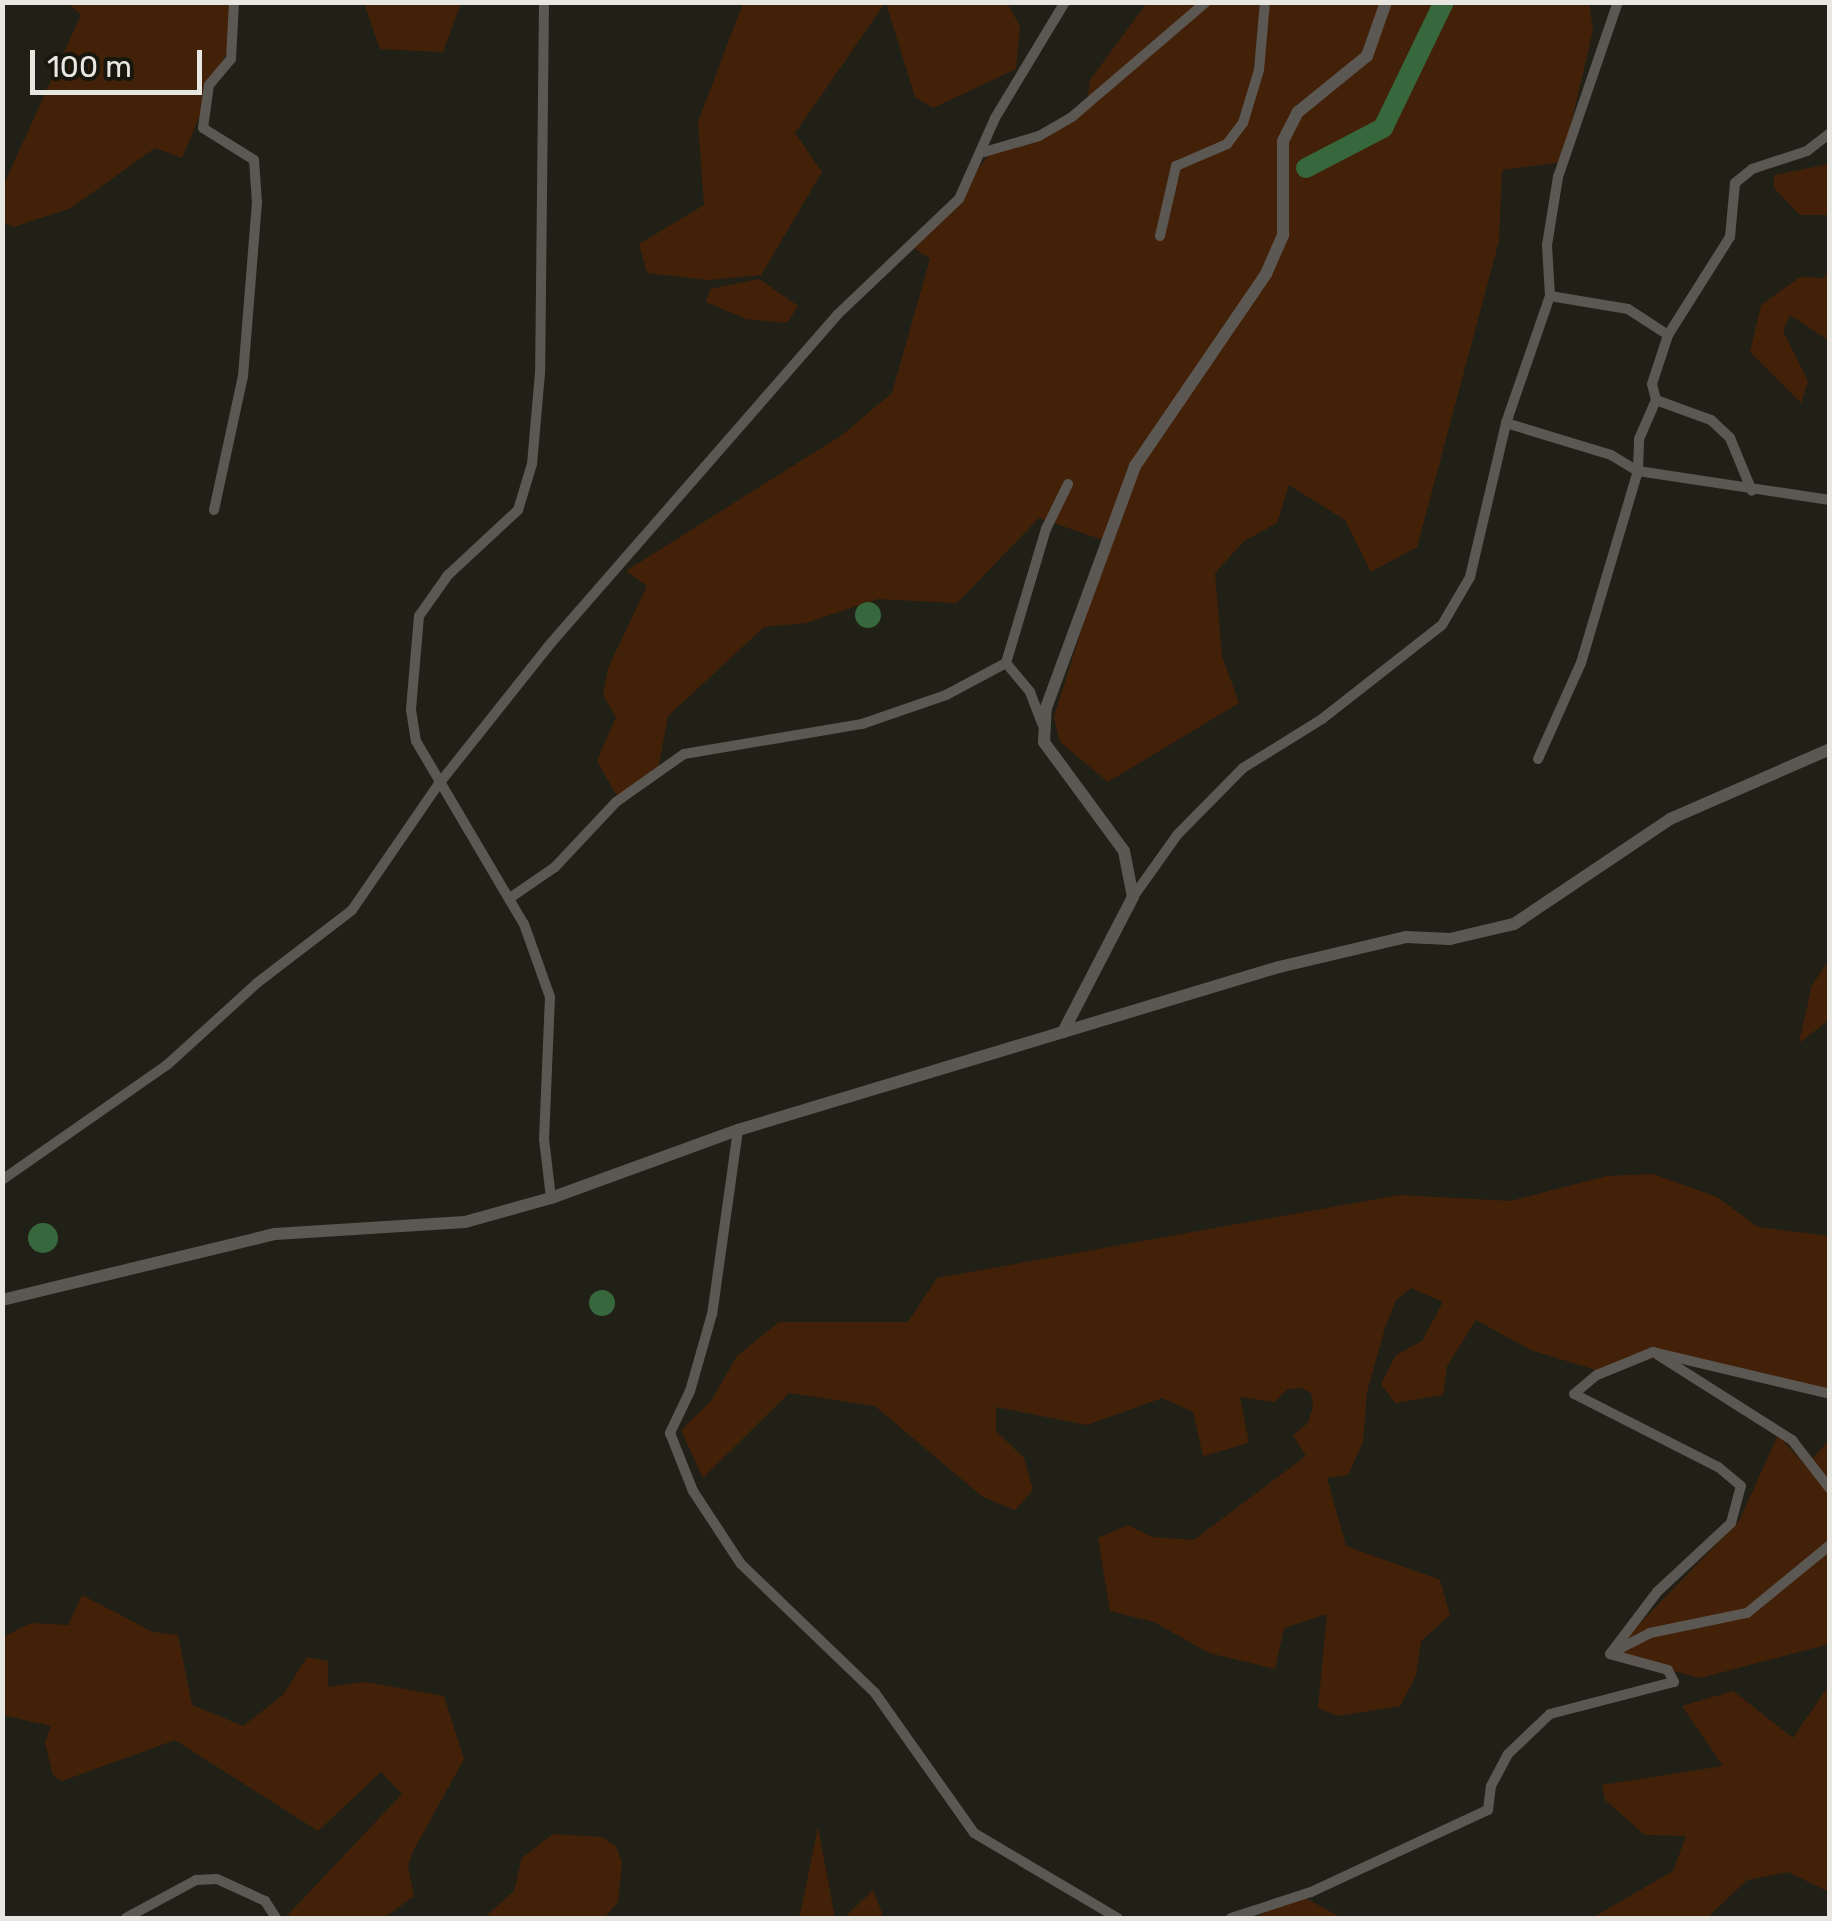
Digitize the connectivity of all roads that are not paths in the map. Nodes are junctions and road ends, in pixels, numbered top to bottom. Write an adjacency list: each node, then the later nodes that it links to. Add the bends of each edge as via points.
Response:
1 (234, 2): 19 (street, via 231,59 209,85 203,128 254,160 257,203 243,376)
2 (544, 2): 24 (street, via 540,373 532,464 518,510 448,575 418,616 411,710 416,740)
3 (1065, 2): 9 (street, via 995,118)
4 (1206, 2): 9 (street, via 1073,116 1039,136)
5 (1266, 2): 10 (street, via 1259,70 1243,124 1227,144 1176,166)
6 (1386, 2): 21 (street, via 1367,56 1298,112 1283,141 1283,235 1266,274 1135,466)
7 (1618, 2): 11 (street, via 1558,177 1546,244)
8 (1830, 133): 12 (street, via 1807,151 1752,169 1735,183 1730,237)
9 (984, 152): 24 (street, via 959,198 837,315 550,643)
10 (1160, 236)
11 (1550, 296): 12 (street, via 1628,310); 14 (street)
12 (1668, 335): 13 (street, via 1652,384)
13 (1656, 400): 15 (street, via 1639,439); 17 (street, via 1711,420 1730,438)
14 (1506, 423): 15 (street, via 1611,455); 25 (street, via 1470,577 1442,624 1322,720 1243,768 1177,836)
15 (1638, 471): 17 (street); 23 (street, via 1581,663)
16 (1068, 484): 20 (street, via 1046,529)
17 (1752, 491): 18 (street)
18 (1830, 500)
19 (214, 510)
20 (1006, 663): 21 (street, via 1030,692); 26 (street, via 946,695 862,724 684,754 616,802 555,867)
21 (1042, 724): 25 (street, via 1054,760 1124,850)
22 (1830, 749): 27 (street, via 1670,819 1514,924 1342,950)
23 (1538, 759)
24 (438, 785): 26 (street); 29 (street, via 352,910 327,933 256,983 204,1035 88,1126)
25 (1132, 897): 27 (street)
26 (510, 898): 30 (street, via 535,947 550,998 544,1138)
27 (1063, 1032): 28 (street)
28 (738, 1130): 30 (street); 39 (street, via 712,1314 670,1433 693,1491 741,1564 875,1692 974,1833)
29 (2, 1180)
30 (551, 1198): 31 (street, via 465,1222 275,1234)
31 (2, 1300)
32 (1652, 1352): 33 (street); 34 (street, via 1792,1440); 36 (street, via 1597,1375 1574,1394 1718,1467 1741,1486 1740,1504 1731,1523 1636,1616)
33 (1830, 1394)
34 (1830, 1489)
35 (1830, 1545): 36 (street, via 1747,1613 1650,1632)
36 (1610, 1654): 40 (street, via 1668,1670 1674,1682 1550,1714 1508,1754 1491,1786 1488,1810 1310,1892)
37 (126, 1918): 38 (street, via 196,1880 217,1879 266,1901)
38 (276, 1918)
39 (1118, 1918)
40 (1230, 1918)

